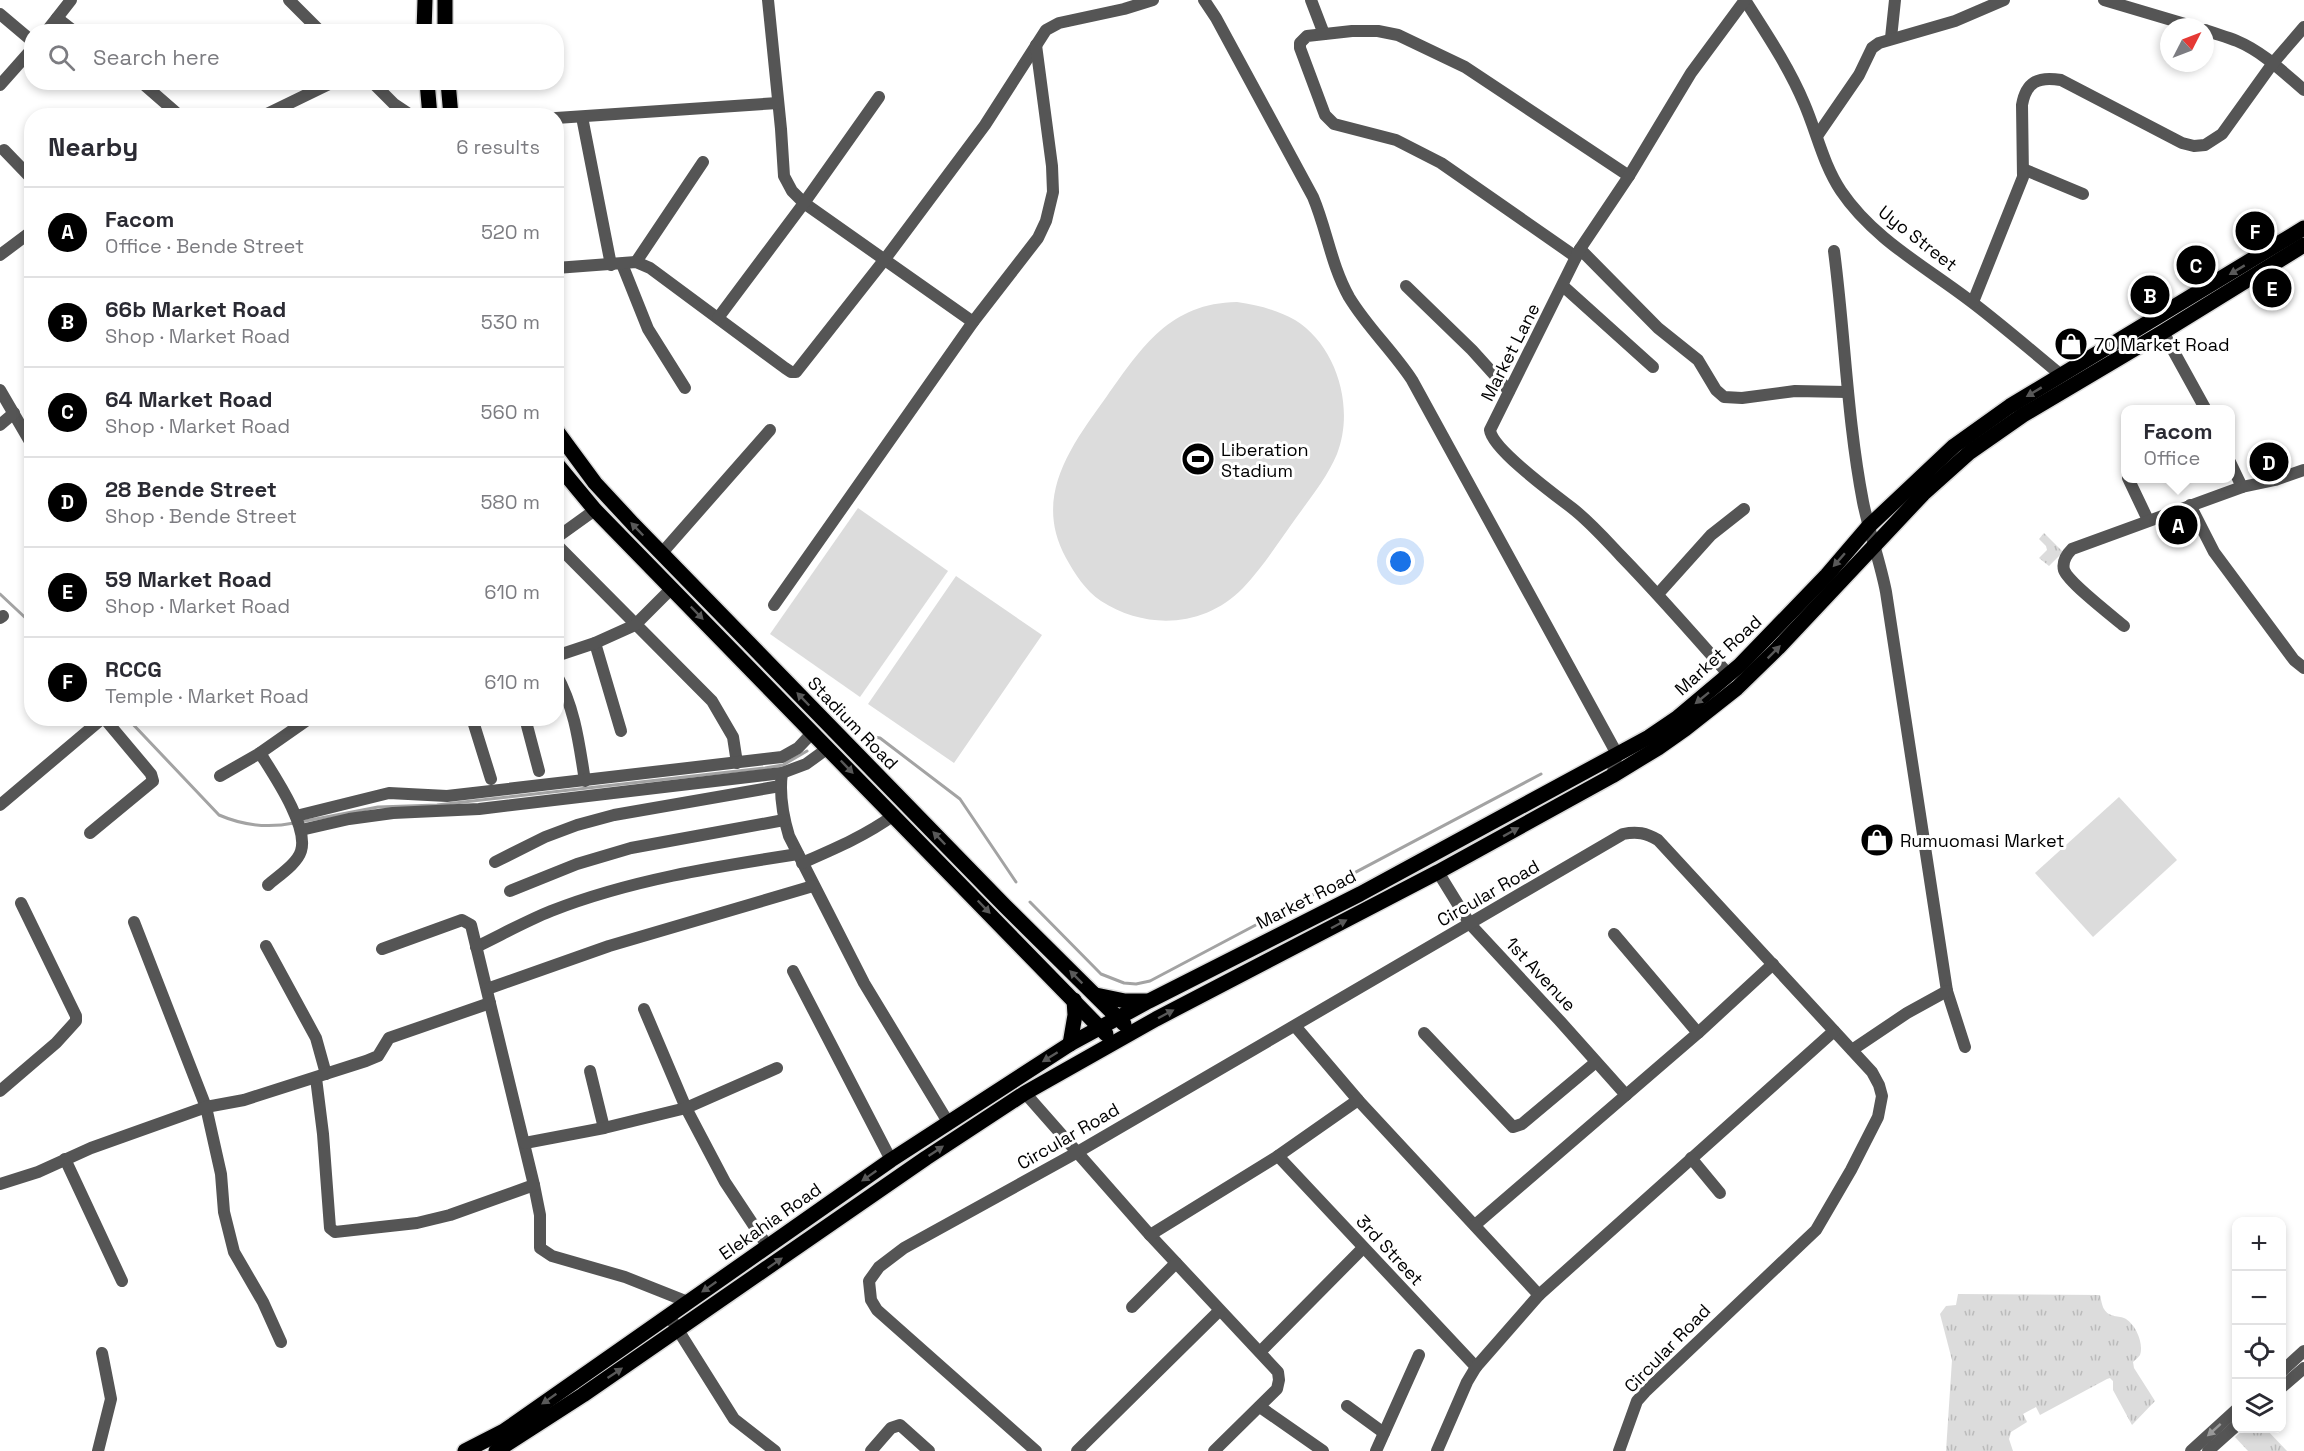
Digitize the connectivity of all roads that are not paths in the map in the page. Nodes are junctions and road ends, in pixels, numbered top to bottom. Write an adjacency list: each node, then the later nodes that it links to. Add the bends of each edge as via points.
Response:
1 (71, 0): 16 (street)
2 (289, 0): 20 (street)
3 (425, 0): 21 (main road)
4 (445, 0): 22 (main road)
5 (768, 0): 39 (street)
6 (1101, 0): 14 (street)
7 (1153, 0): 14 (street)
8 (1204, 0): 116 (street, via 1312,197 1335,269 1349,297 1412,380)
9 (1311, 0): 24 (street)
10 (1745, 0): 47 (street, Uyo Street, via 1796,85); 52 (street, Market Lane, via 1691,73)
11 (1896, 0): 27 (street)
12 (2004, 0): 27 (street, via 1955,21)
13 (2104, 0): 17 (street)
14 (1110, 12): 28 (street, via 1054,25)
15 (0, 14): 26 (street)
16 (57, 18): 18 (street); 19 (street)
17 (2165, 18)
18 (52, 24)
19 (65, 24)
20 (313, 24)
21 (424, 24)
22 (445, 24)
23 (2304, 27): 30 (street)
24 (1324, 33): 52 (street, via 1378,31 1422,45 1465,67); 59 (street, via 1307,36 1300,48 1328,119 1340,127 1396,140 1441,163)
25 (2214, 33): 30 (street, via 2238,42)
26 (24, 34)
27 (1891, 38): 47 (street, via 1872,48 1859,75)
28 (1036, 45): 61 (street, via 985,124); 69 (street, via 1052,166 1051,207 1038,238)
29 (24, 58): 31 (street)
30 (2273, 63): 37 (street); 50 (street, via 2222,134 2205,145 2194,146 2071,85 2041,79 2024,94)
31 (0, 85)
32 (150, 90): 40 (street)
33 (317, 90): 41 (street)
34 (380, 90): 42 (street)
35 (428, 90): 43 (main road)
36 (449, 90): 44 (main road)
37 (2304, 90)
38 (879, 96): 54 (street)
39 (778, 103): 45 (street); 54 (street, via 784,176)
40 (171, 108)
41 (279, 108)
42 (400, 108)
43 (429, 108)
44 (450, 108)
45 (582, 117): 46 (street); 63 (street)
46 (564, 118)
47 (1816, 136): 67 (street, Uyo Street, via 1827,168 1861,216 1887,241)
48 (4, 150): 51 (street)
49 (703, 162): 62 (street)
50 (2023, 169): 53 (street); 67 (street, via 2018,192)
51 (24, 171)
52 (1629, 176): 59 (street, Market Lane)
53 (2083, 194)
54 (804, 203): 61 (street); 68 (street)
55 (2304, 228): 72 (main road, Market Road, one-way to 72)
56 (24, 237): 60 (street)
57 (2303, 247): 70 (main road, Market Road)
58 (1834, 251): 76 (street)
59 (1578, 253): 66 (street, Market Lane); 76 (street, via 1698,360 1724,397 1795,391)
60 (0, 255)
61 (885, 259): 68 (street, via 796,372); 69 (street)
62 (636, 262): 63 (street); 68 (street, via 651,268)
63 (617, 265): 64 (street); 73 (street, via 648,328)
64 (564, 268)
65 (1406, 286): 75 (street)
66 (1563, 286): 71 (street); 75 (street, Market Lane)
67 (1973, 302): 72 (street, Uyo Street)
68 (718, 318)
69 (973, 322): 99 (street)
70 (2163, 332): 77 (street); 94 (main road, Market Road, via 2023,415 1970,452)
71 (1653, 367)
72 (2061, 375): 92 (main road, Market Road, one-way to 92, via 1954,446)
73 (685, 388)
74 (0, 390): 78 (street)
75 (1509, 391): 98 (street, Market Lane, via 1490,430 1492,438 1583,517)
76 (1847, 392): 92 (street)
77 (2203, 405)
78 (14, 413): 79 (street); 81 (street)
79 (0, 425)
80 (770, 430): 96 (street)
81 (24, 431)
82 (564, 441): 96 (main road, Stadium Road, one-way to 82, via 595,483)
83 (2304, 470): 87 (street)
84 (2235, 472): 87 (street)
85 (564, 473): 90 (main road, Stadium Road)
86 (2130, 483): 91 (street)
87 (2242, 487): 88 (street)
88 (2190, 505): 91 (street); 104 (street, via 2214,552)
89 (1744, 509): 98 (street, via 1711,535)
90 (595, 510): 93 (street); 97 (main road, Stadium Road)
91 (2148, 520): 101 (street, via 2073,549 2064,565 2068,578)
92 (1869, 526): 94 (street); 105 (main road, Market Road, one-way to 105)
93 (564, 532)
94 (1875, 543): 120 (main road, Market Road, one-way to 94, via 1685,729 1737,688); 146 (street, via 1886,592)
95 (564, 552): 100 (street)
96 (661, 554): 147 (main road, Stadium Road, one-way to 96)
97 (672, 588): 100 (street); 113 (main road, Stadium Road, one-way to 113)
98 (1658, 594): 105 (street, Market Lane)
99 (774, 605)
100 (635, 625): 102 (street); 117 (street, via 712,701 732,737)
101 (2124, 626)
102 (595, 643): 103 (street); 112 (street)
103 (564, 653)
104 (2304, 669)
105 (1729, 675): 116 (main road, Market Road, one-way to 116, via 1677,718)
106 (564, 688): 123 (street, via 575,717)
107 (94, 726): 124 (street)
108 (110, 726): 129 (street, via 153,781)
109 (299, 726): 115 (street)
110 (475, 726): 121 (street)
111 (527, 726): 118 (street)
112 (621, 731)
113 (813, 732): 114 (main road, Stadium Road); 117 (street, via 789,754)
114 (828, 748): 122 (street); 125 (main road, Stadium Road, one-way to 125)
115 (260, 753): 119 (street); 126 (street)
116 (1617, 754): 120 (street); 149 (main road, Market Road, via 1360,894)
117 (737, 763): 123 (street)
118 (539, 771)
119 (220, 776)
120 (1612, 776): 132 (main road, Market Road, one-way to 120)
121 (492, 779)
122 (781, 779): 127 (street); 128 (street, via 479,809 393,813); 131 (street, via 577,825)
123 (585, 781): 126 (street, via 447,796 389,794)
124 (0, 805)
125 (894, 815): 130 (street, via 874,829); 148 (main road, Stadium Road, one-way to 148)
126 (296, 816): 128 (street)
127 (784, 819): 130 (street); 135 (street, via 630,848)
128 (301, 830): 133 (street, via 301,851)
129 (90, 833)
130 (800, 858): 134 (street); 141 (street, via 677,874 613,891 551,911)
131 (495, 862)
132 (1438, 872): 138 (street, 1st Avenue); 156 (main road, Market Road, one-way to 132)
133 (268, 885)
134 (813, 886): 145 (street, via 609,946); 173 (street, via 864,983)
135 (510, 891)
136 (21, 903): 167 (street, via 76,1021)
137 (134, 922): 171 (street)
138 (1470, 924): 143 (street, Circular Road, via 1623,834 1637,832 1658,840); 153 (street, Circular Road); 163 (street, 1st Avenue)
139 (1614, 934): 157 (street)
140 (266, 946): 166 (street, via 316,1038)
141 (476, 947): 142 (street, via 471,925 462,920); 145 (street)
142 (382, 949)
143 (1773, 964): 155 (street, Circular Road); 157 (street)
144 (793, 971): 180 (street)
145 (487, 989): 150 (street)
146 (1947, 991): 161 (street); 162 (street)
147 (1093, 994): 149 (main road); 152 (main road, Stadium Road)
148 (1074, 1000): 154 (main road, Stadium Road); 160 (main road)
149 (1149, 1001): 152 (main road, Market Road)
150 (490, 1003): 166 (street, via 388,1038 378,1056); 175 (street)
151 (644, 1009): 172 (street)
152 (1118, 1018): 154 (main road, Market Road); 156 (main road, Stadium Road)
153 (1295, 1026): 170 (street); 176 (street, Circular Road)
154 (1100, 1027): 159 (main road, Stadium Road); 160 (main road, Elekahia Road)
155 (1834, 1031): 162 (street, Circular Road); 178 (street)
156 (1132, 1033): 159 (main road, Market Road)
157 (1698, 1033): 169 (street)
158 (1424, 1034): 163 (street, via 1514,1127)
159 (1115, 1042): 168 (main road, Elekahia Road)
160 (1070, 1044): 173 (main road, Elekahia Road, one-way to 173)
161 (1965, 1047)
162 (1852, 1050): 222 (street, Circular Road, via 1879,1085 1881,1107 1827,1213 1798,1248 1637,1401)
163 (1596, 1062): 169 (street, 1st Avenue)
164 (777, 1068): 172 (street)
165 (590, 1071): 174 (street)
166 (321, 1076): 171 (street, via 244,1100); 182 (street, via 327,1213 330,1228 335,1232 417,1223)
167 (0, 1091)
168 (1024, 1093): 176 (street); 195 (main road, Elekahia Road, one-way to 168)
169 (1626, 1095): 184 (street)
170 (1358, 1100): 177 (street); 184 (street)
171 (206, 1107): 179 (street); 196 (street, via 234,1252)
172 (686, 1108): 174 (street); 186 (street, via 725,1182)
173 (948, 1122): 180 (main road, Elekahia Road)
174 (604, 1128): 175 (street)
175 (525, 1143): 182 (street)
176 (1076, 1153): 185 (street); 216 (street, Circular Road, via 893,1255 868,1281 877,1310)
177 (1278, 1156): 185 (street); 187 (street, 3rd Street)
178 (1691, 1158): 183 (street); 190 (street)
179 (64, 1159): 181 (street); 189 (street)
180 (891, 1160): 186 (main road, Elekahia Road, one-way to 186)
181 (0, 1184)
182 (534, 1185): 191 (street, via 542,1250)
183 (1720, 1193)
184 (1475, 1225): 190 (street)
185 (1150, 1235): 188 (street)
186 (768, 1247): 191 (main road, Elekahia Road, one-way to 191)
187 (1363, 1248): 198 (street); 201 (street, 3rd Street)
188 (1176, 1263): 192 (street); 193 (street)
189 (122, 1281)
190 (1539, 1295): 201 (street)
191 (687, 1302): 194 (main road, Elekahia Road)
192 (1132, 1307)
193 (1219, 1311): 198 (street); 217 (street)
194 (669, 1315): 195 (street); 211 (main road, Elekahia Road, one-way to 211, via 504,1431)
195 (678, 1331): 212 (main road, Elekahia Road, one-way to 195); 213 (street, via 734,1419)
196 (282, 1342)
197 (2304, 1351): 202 (street)
198 (1260, 1352): 206 (street, via 1275,1367 1279,1380)
199 (102, 1353): 210 (street, via 111,1399)
200 (1419, 1355): 209 (street)
201 (1476, 1367): 221 (street)
202 (2286, 1367)
203 (2304, 1368): 204 (street)
204 (2286, 1384)
205 (1347, 1406): 209 (street)
206 (1260, 1407): 218 (street); 219 (street)
207 (2232, 1414): 223 (street, one-way to 223)
208 (2232, 1430): 224 (street)
209 (1384, 1433): 220 (street)
210 (98, 1451)
211 (465, 1451)
212 (496, 1451)
213 (775, 1451)
214 (871, 1451): 215 (street, via 891,1428 900,1425)
215 (929, 1451)
216 (1036, 1451)
217 (1077, 1451)
218 (1214, 1451)
219 (1323, 1451)
220 (1376, 1451)
221 (1437, 1451)
222 (1620, 1451)
223 (2191, 1451)
224 (2208, 1451)

